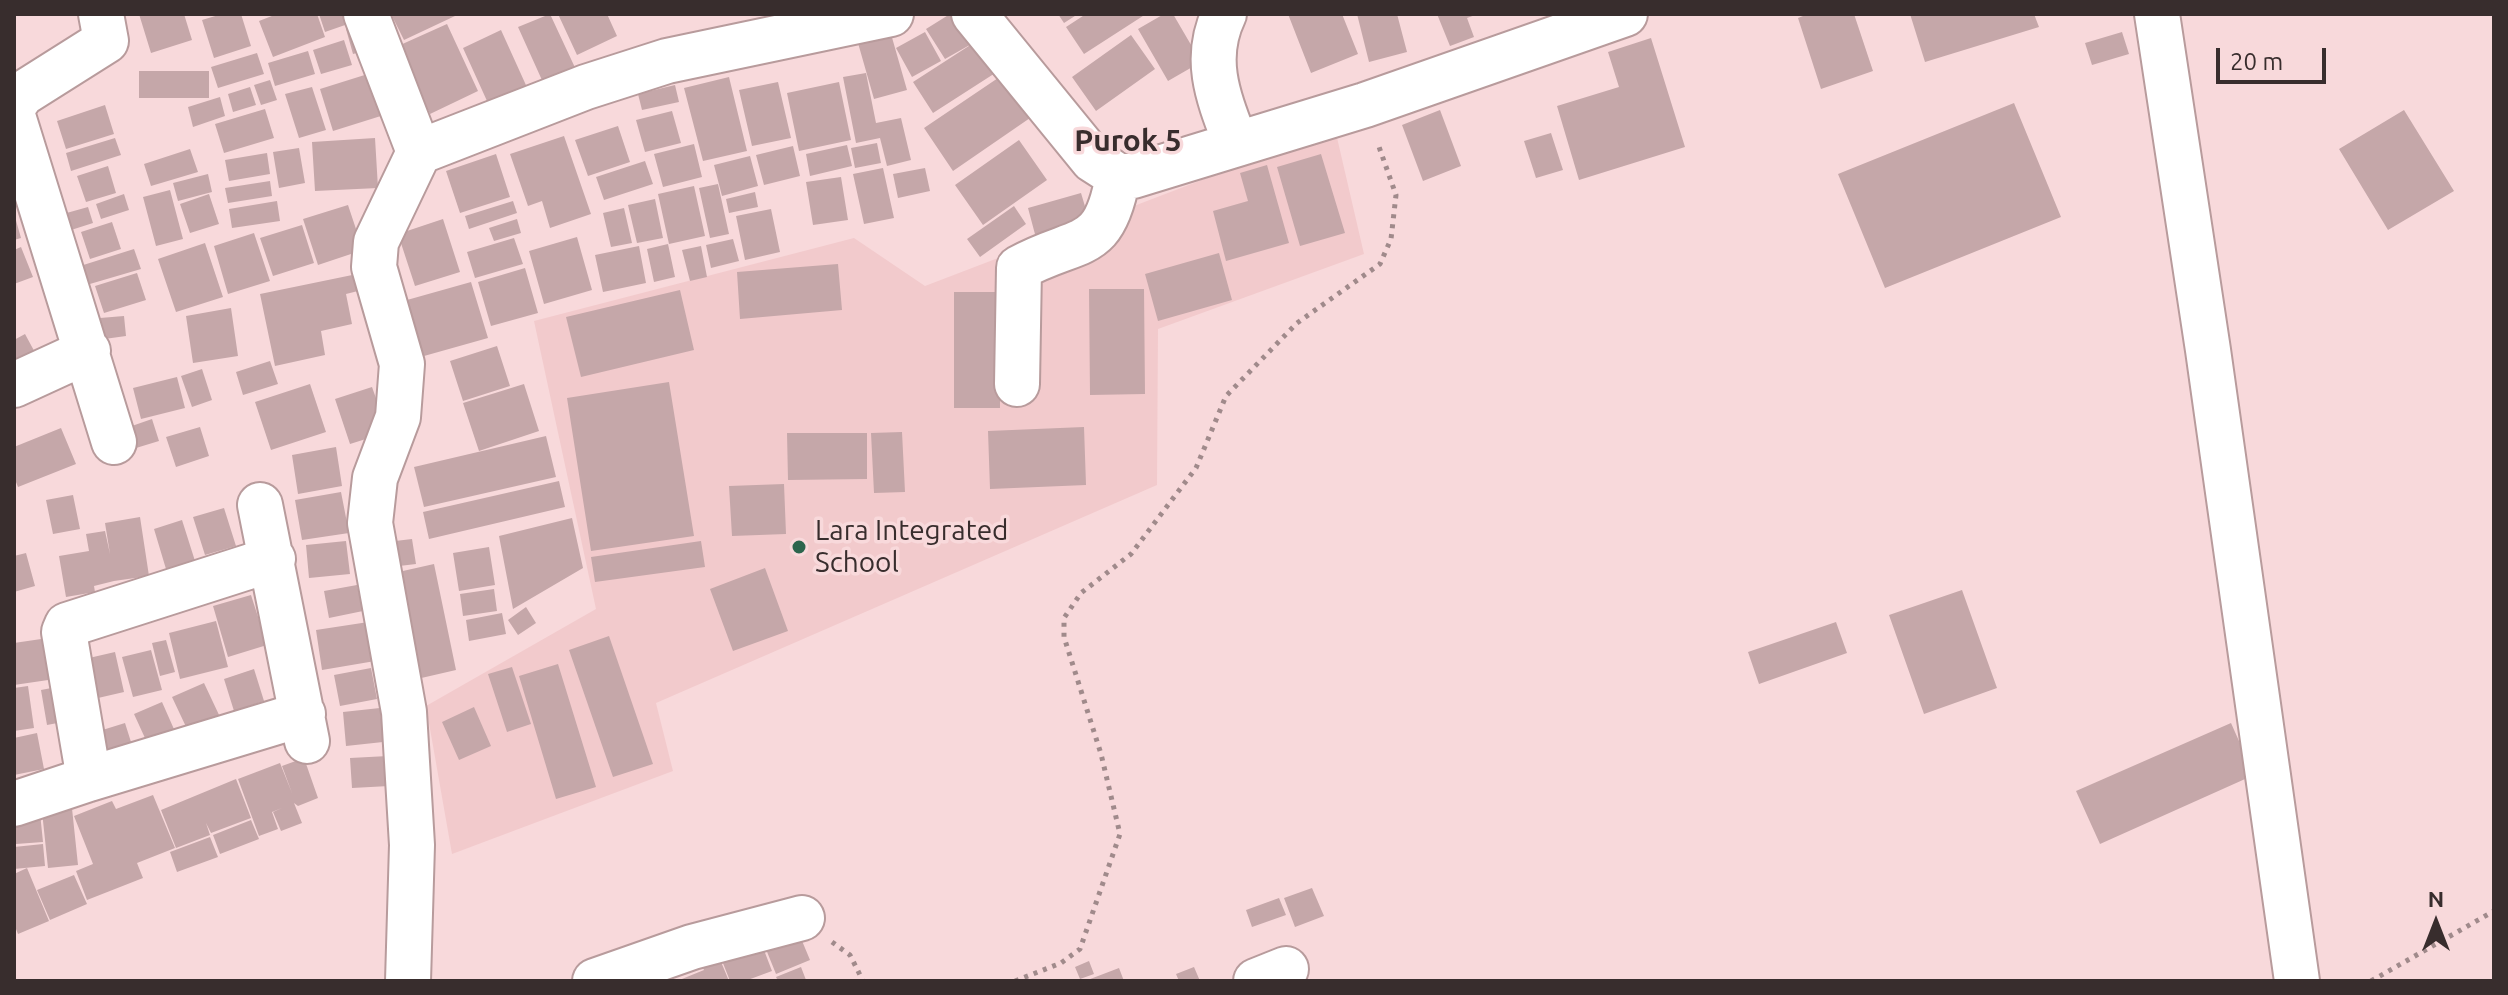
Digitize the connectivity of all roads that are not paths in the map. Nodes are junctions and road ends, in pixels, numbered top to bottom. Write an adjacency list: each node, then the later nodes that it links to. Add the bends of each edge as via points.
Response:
1 (101, 14): 8 (street, via 106,41 22,94)
2 (366, 14): 11 (street)
3 (891, 14): 11 (street, via 667,61)
4 (974, 14): 12 (street, via 1093,160)
5 (1224, 14): 10 (street, via 1215,34 1213,69)
6 (1625, 14): 10 (street)
7 (2157, 14): 25 (street)
8 (14, 105)
9 (14, 119): 13 (street)
10 (1236, 144): 12 (street)
11 (419, 152): 23 (street, via 376,242 374,267 402,364 398,417 375,478 370,523 404,712 412,845)
12 (1118, 176): 15 (street, via 1110,214 1096,235 1019,268)
13 (24, 180): 14 (street)
14 (88, 351): 16 (street); 17 (street)
15 (1017, 384)
16 (14, 385)
17 (114, 442)
18 (260, 505): 19 (street)
19 (273, 559): 20 (street, via 67,625); 20 (street, via 305,728)
20 (89, 779): 21 (street)
21 (14, 804)
22 (802, 918): 24 (street, via 692,947)
23 (408, 981)
24 (595, 981)
25 (2297, 981)

